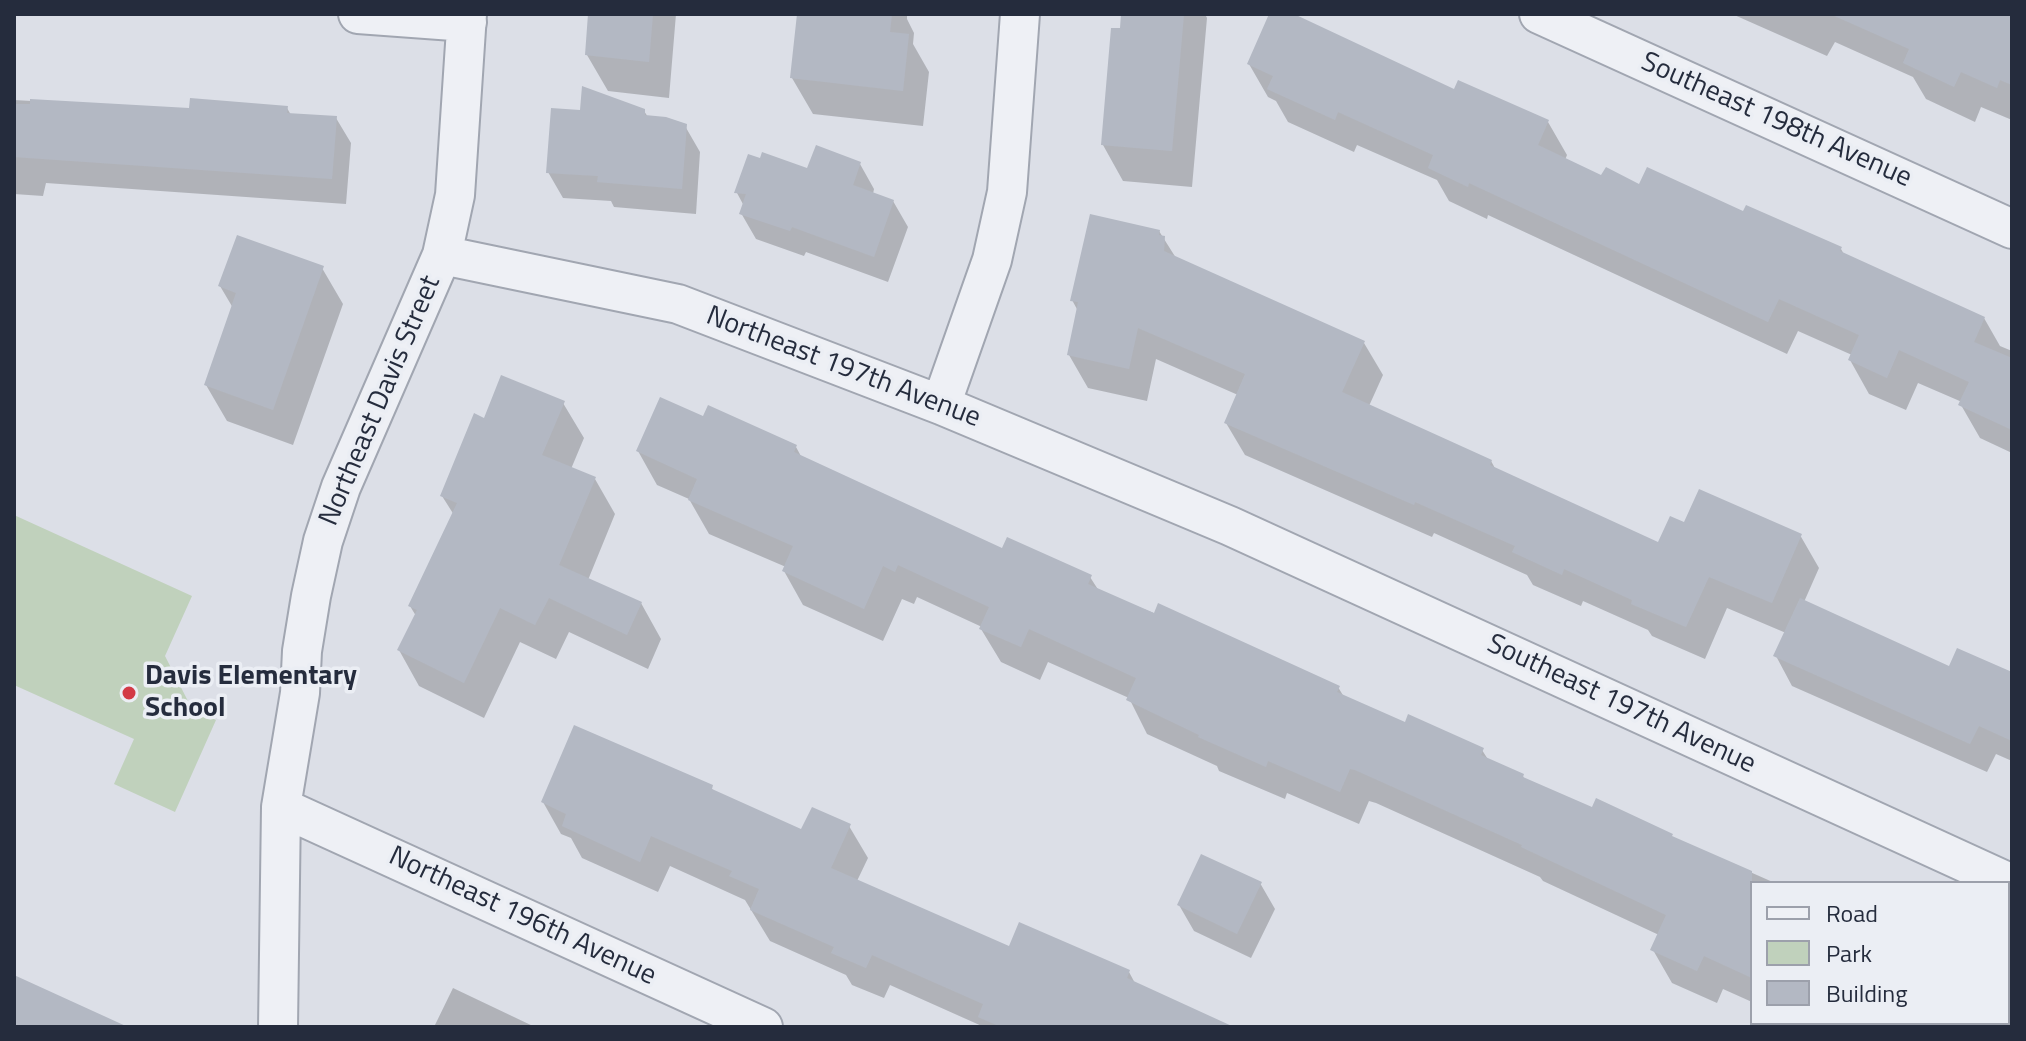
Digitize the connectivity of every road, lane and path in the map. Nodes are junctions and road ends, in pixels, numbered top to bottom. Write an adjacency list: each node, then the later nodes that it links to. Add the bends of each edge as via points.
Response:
1 (358, 14): 4 (street)
2 (1020, 14): 7 (street, via 1007,192 992,260)
3 (1539, 14): 5 (street, Southeast 198th Avenue)
4 (467, 18): 6 (street, Northeast Davis Street, via 455,195)
5 (2012, 229)
6 (442, 255): 7 (street, Northeast 197th Avenue, via 678,304); 9 (street, Northeast Davis Street, via 341,487 323,541)
7 (941, 405): 8 (street, Northeast 197th Avenue)
8 (1230, 526): 10 (street, Southeast 197th Avenue)
9 (281, 807): 11 (street, Northeast Davis Street); 12 (street, Northeast 196th Avenue)
10 (2005, 881)
11 (278, 1027)
12 (763, 1027)

